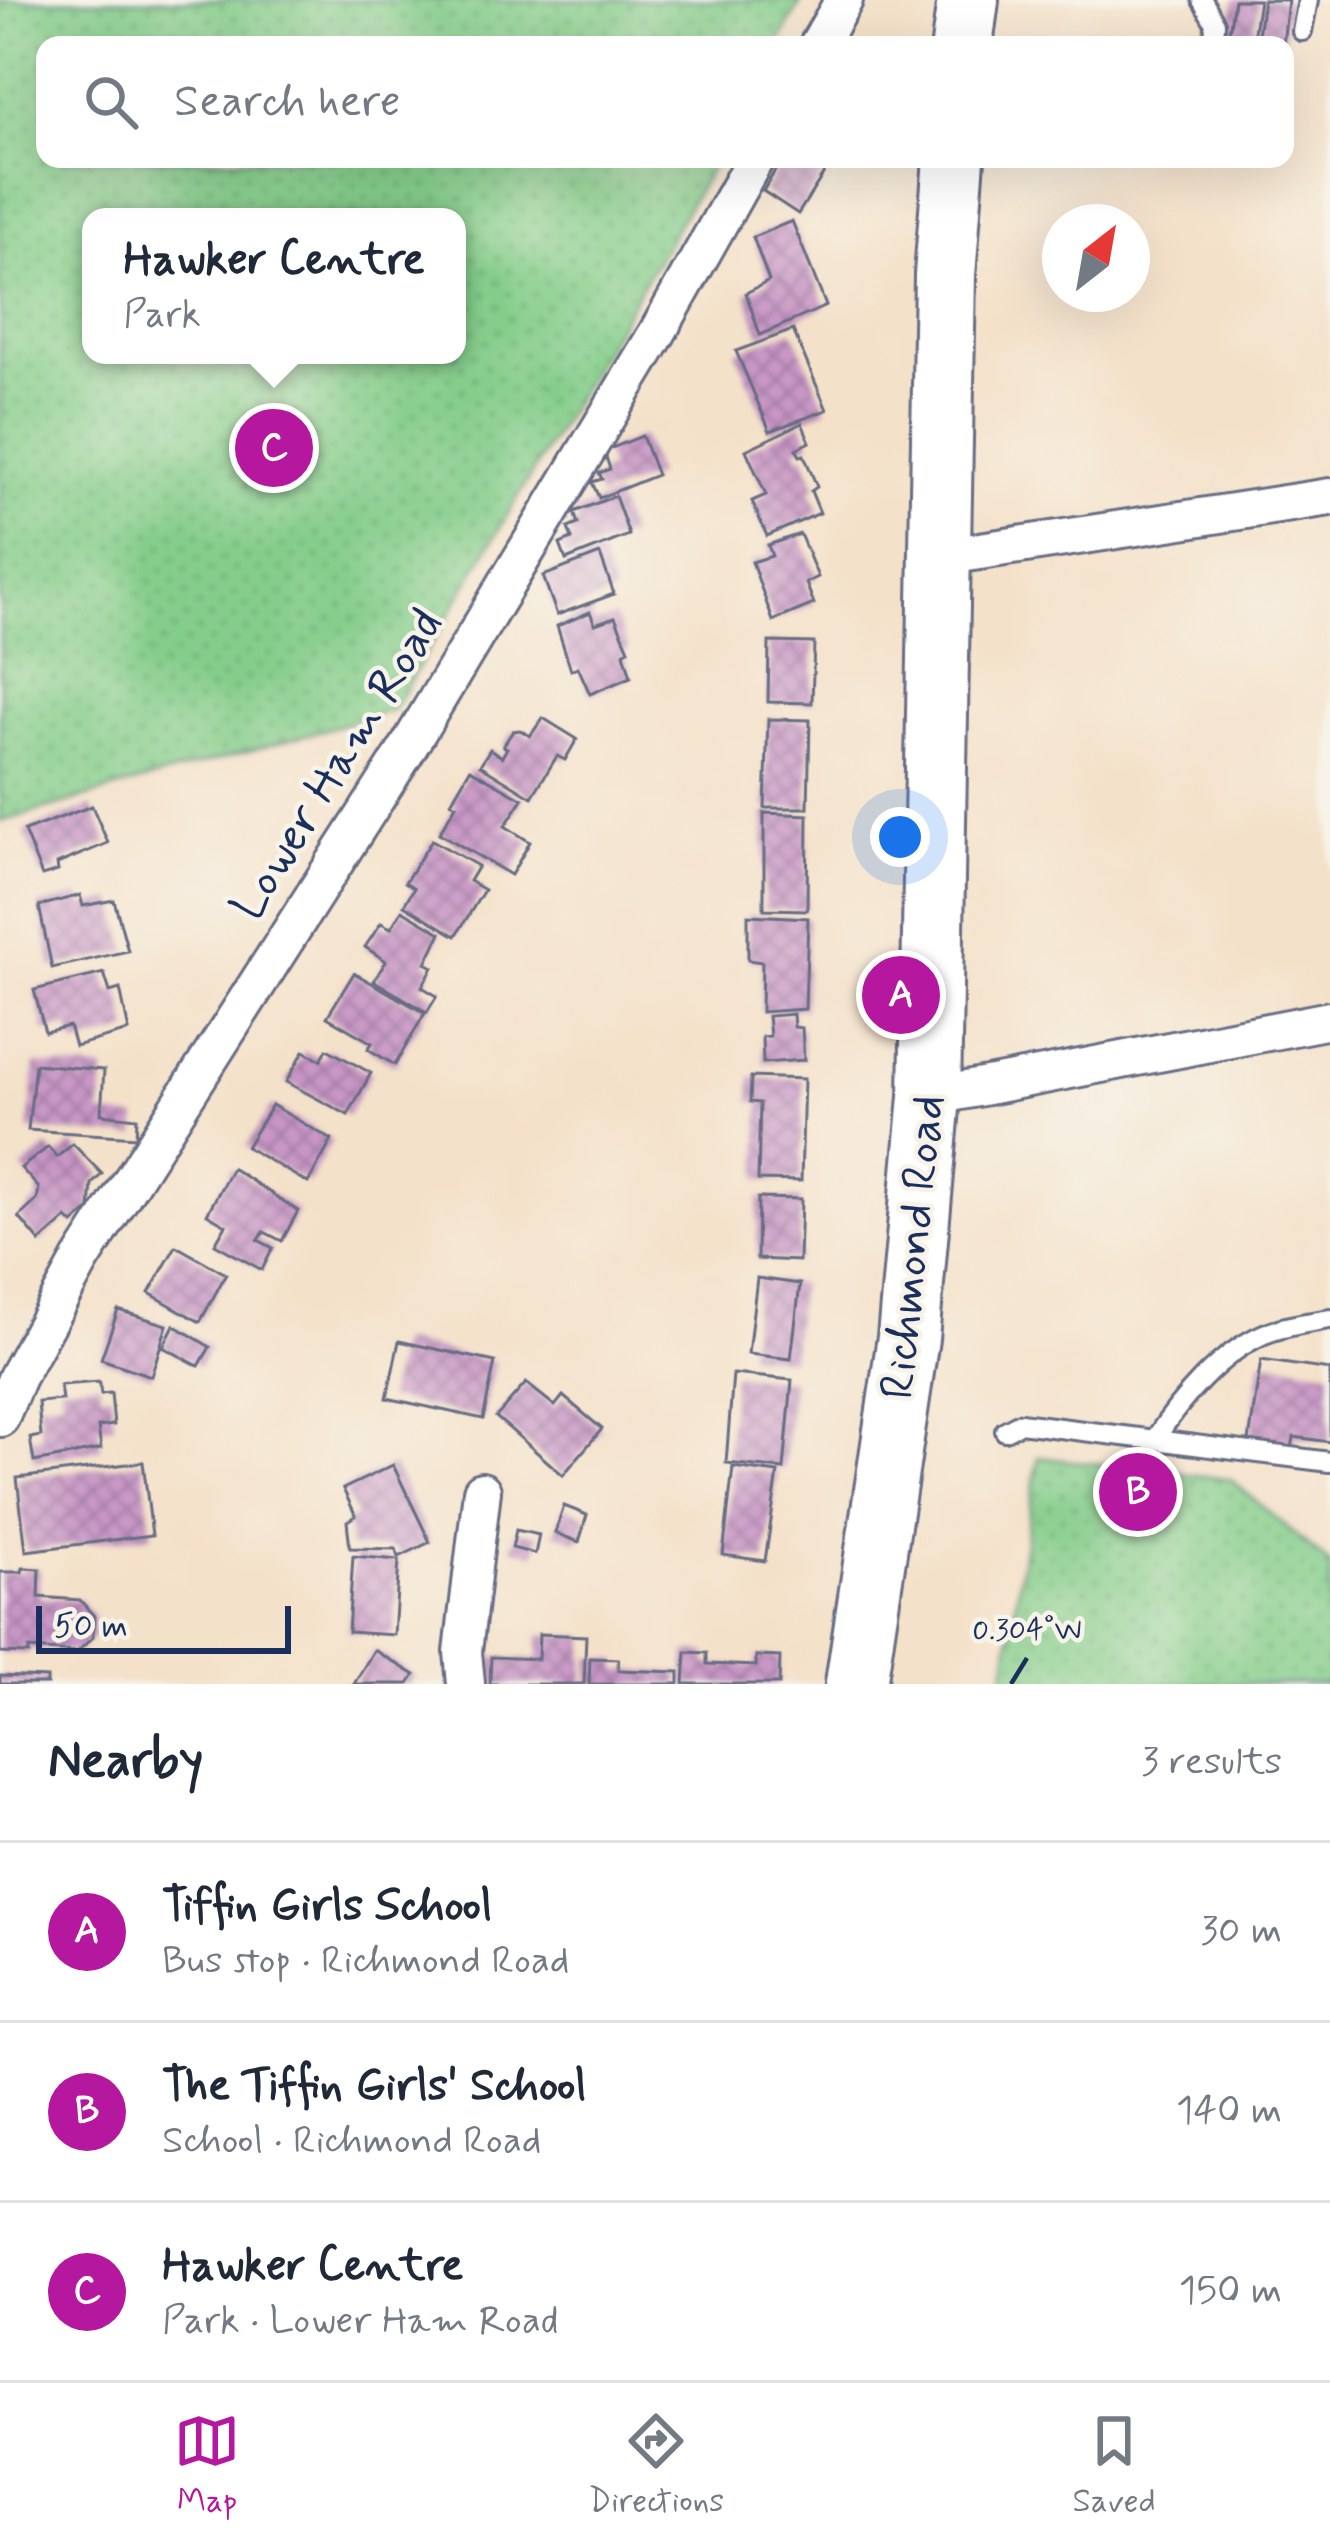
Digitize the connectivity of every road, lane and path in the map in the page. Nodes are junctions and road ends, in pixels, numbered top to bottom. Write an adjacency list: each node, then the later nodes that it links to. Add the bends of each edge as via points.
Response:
1 (844, 0): 6 (street)
2 (968, 0): 7 (main road)
3 (1202, 0): 8 (lane)
4 (1308, 0): 5 (lane)
5 (1302, 31)
6 (823, 36)
7 (963, 36)
8 (1214, 36)
9 (750, 168): 16 (street, Lower Ham Road, via 406,751 81,1260)
10 (953, 168): 12 (main road, Richmond Road)
11 (1330, 496): 12 (street)
12 (941, 557): 14 (main road, Richmond Road)
13 (1330, 1020): 14 (street)
14 (930, 1096): 22 (main road, Richmond Road, via 908,1338)
15 (1330, 1319): 18 (lane, via 1243,1346 1179,1402)
16 (0, 1418)
17 (1005, 1431): 18 (lane, via 1020,1423)
18 (1155, 1439): 19 (lane)
19 (1330, 1462)
20 (482, 1491): 21 (street)
21 (466, 1684)
22 (856, 1684)

